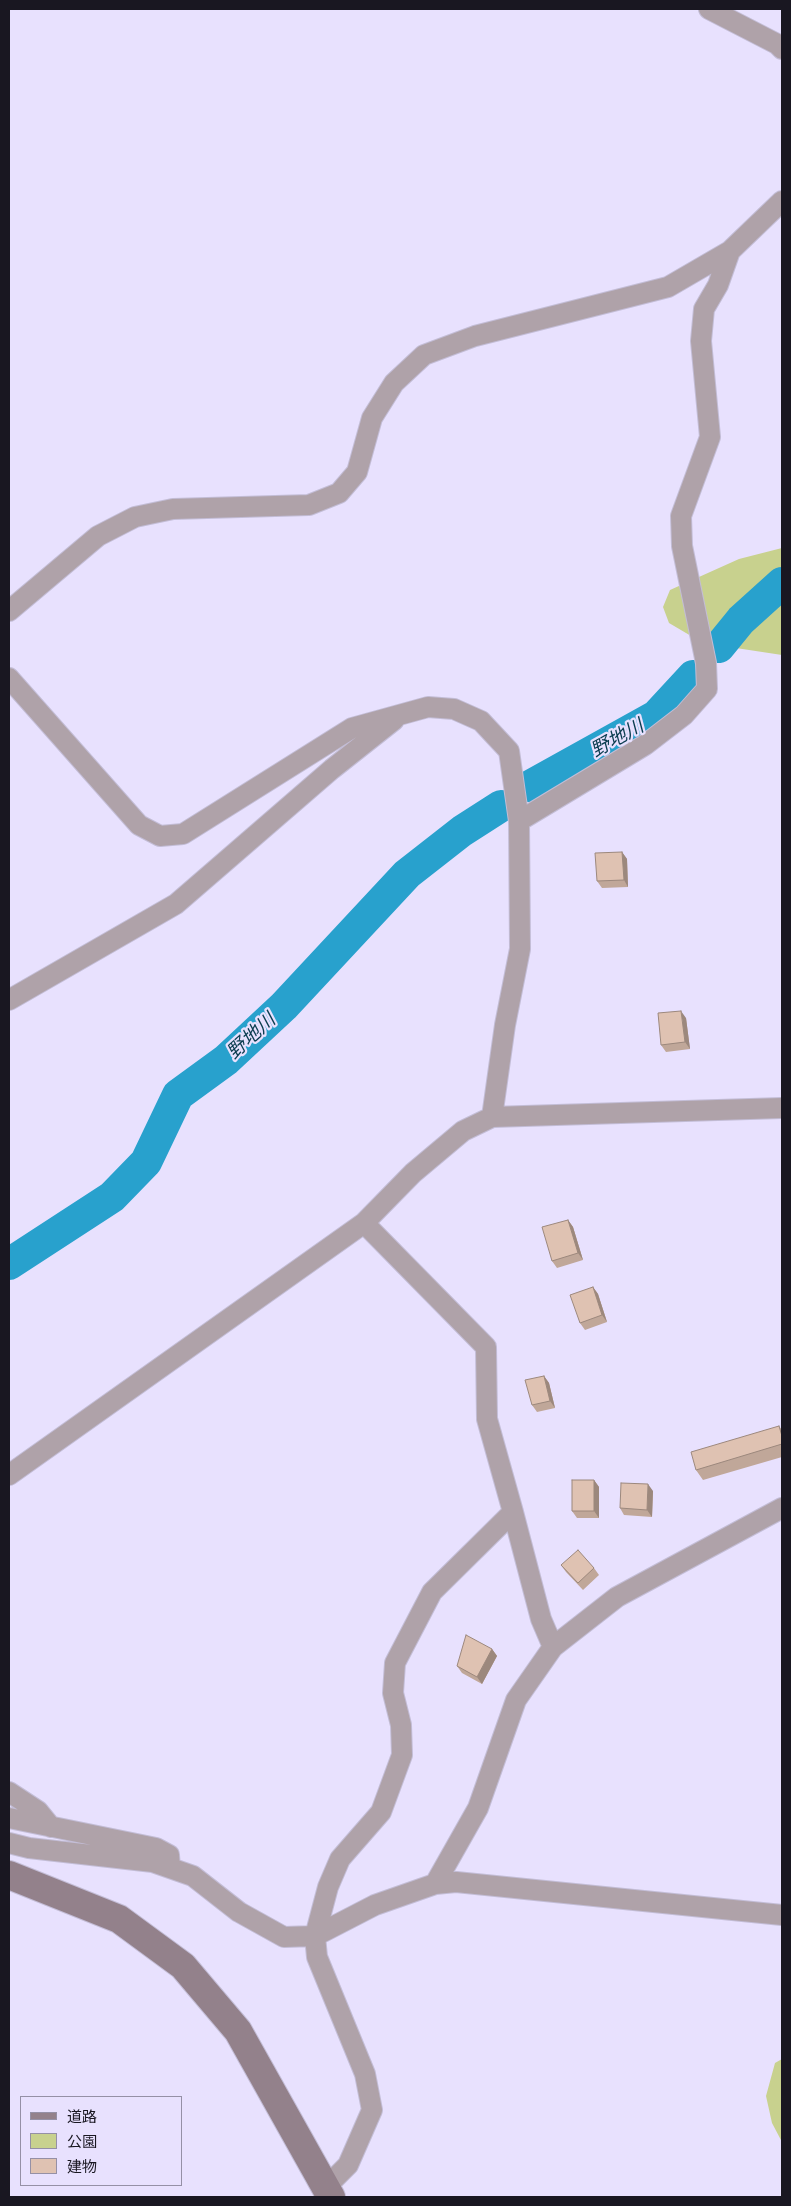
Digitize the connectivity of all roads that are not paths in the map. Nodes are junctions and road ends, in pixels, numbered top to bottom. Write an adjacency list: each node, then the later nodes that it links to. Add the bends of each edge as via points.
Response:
1 (709, 9): 2 (street)
2 (782, 49)
3 (782, 202): 4 (street)
4 (730, 251): 5 (street, via 668,287 475,336 424,356 394,382 372,418 357,472 339,494 309,505 173,509 134,517 98,536); 8 (street, via 718,285 704,310 701,341 710,437 681,516 682,546 706,663 707,689 684,715 645,745)
5 (9, 611)
6 (9, 678): 7 (street, via 139,825 160,836 183,834 352,728)
7 (400, 716): 8 (street, via 428,707 454,709 481,721 509,751); 9 (street, via 332,769 176,904)
8 (519, 822): 11 (street, via 520,949)
9 (9, 1000)
10 (782, 1108): 11 (street)
11 (492, 1117): 12 (street, via 463,1131 413,1173)
12 (364, 1224): 13 (street); 15 (street, via 486,1347 487,1419)
13 (9, 1475)
14 (782, 1508): 16 (street, via 617,1597)
15 (513, 1512): 16 (street, via 541,1619); 25 (street, via 432,1592 395,1663 393,1693 402,1755 381,1812 340,1859)
16 (553, 1647): 23 (street, via 516,1700 478,1808)
17 (9, 1792): 19 (street, via 38,1811)
18 (9, 1818): 19 (street)
19 (51, 1827): 21 (street, via 156,1848 169,1855)
20 (9, 1843): 21 (street, via 153,1862)
21 (170, 1868): 25 (street, via 193,1876 239,1912 284,1937)
22 (9, 1875): 26 (street, via 119,1919 183,1966 238,2031)
23 (434, 1884): 24 (street, via 456,1882); 25 (street, via 375,1906)
24 (782, 1915)
25 (314, 1936): 26 (street, via 317,1957 364,2074 372,2110 348,2165)
26 (324, 2194)

